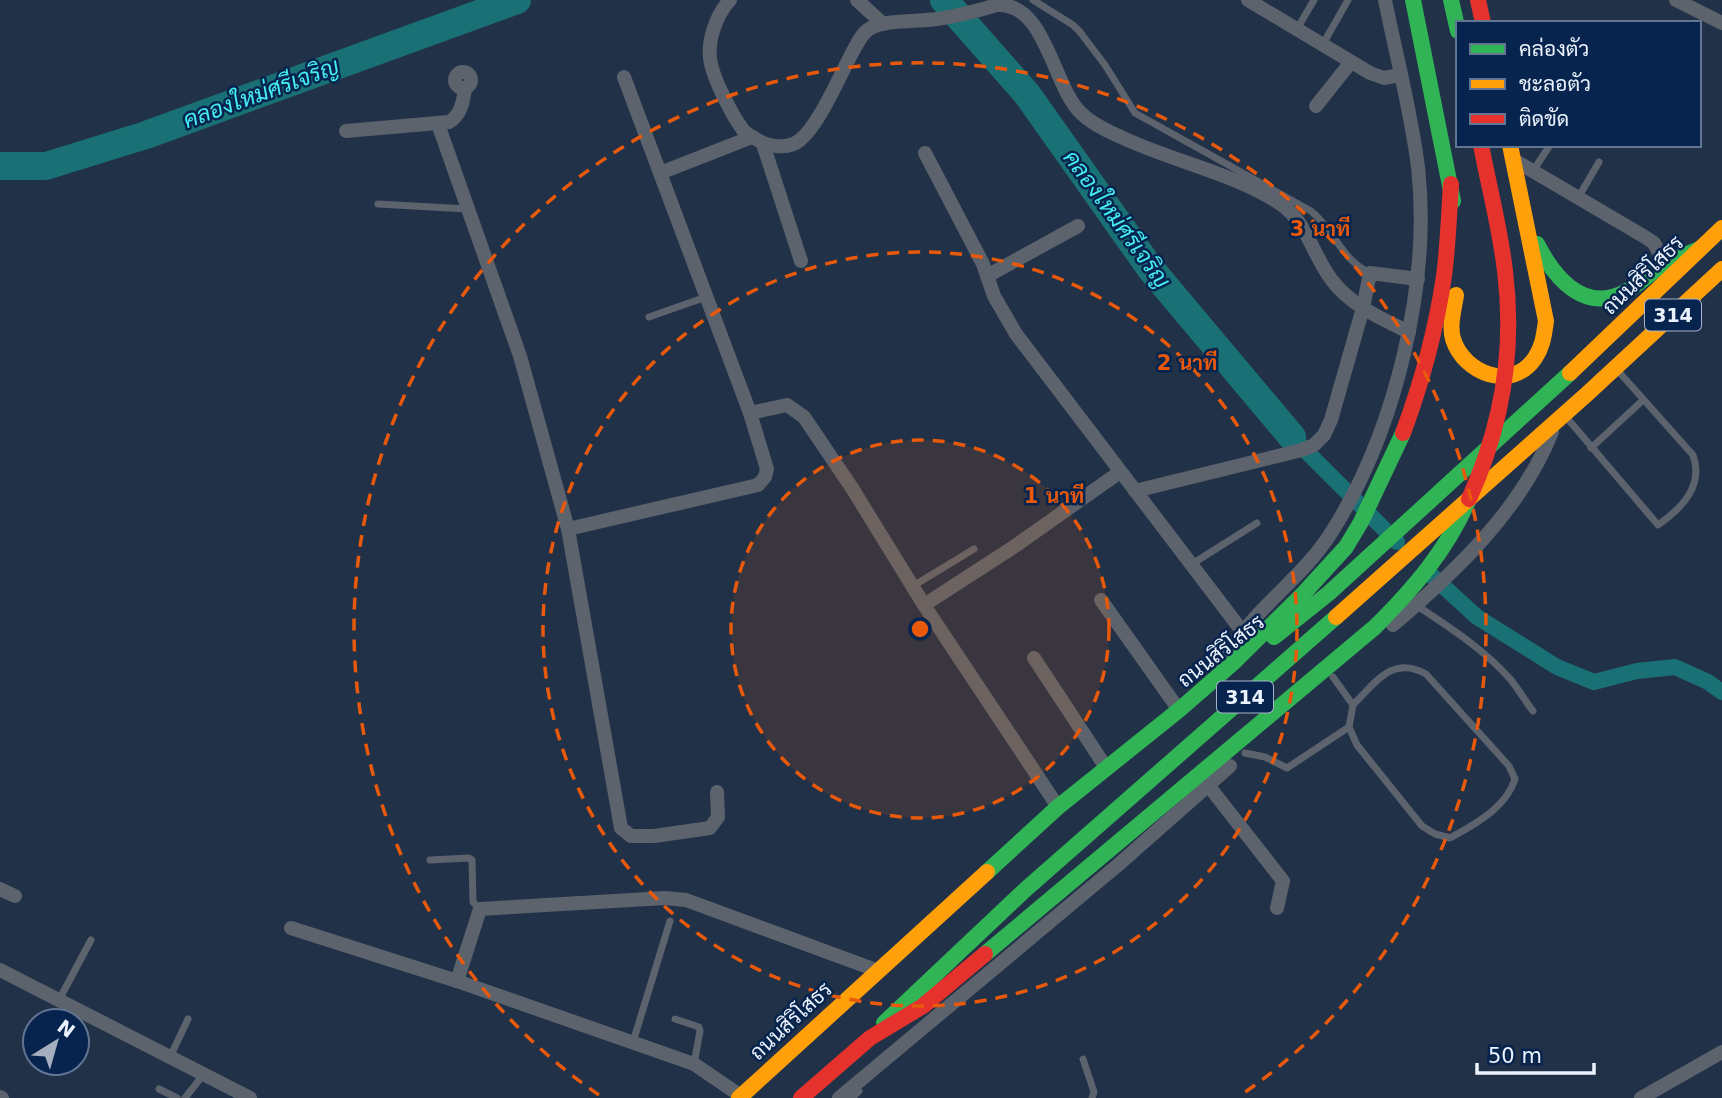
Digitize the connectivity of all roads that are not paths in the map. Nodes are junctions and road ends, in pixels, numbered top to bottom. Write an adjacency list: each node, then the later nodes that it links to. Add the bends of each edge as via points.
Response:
1 (730, 0): 25 (street, via 710,41 710,64 744,132)
2 (857, 0): 15 (street)
3 (1033, 0): 44 (lane, via 1080,32 1135,113 1311,211 1334,234 1351,262)
4 (1248, 0): 16 (street)
5 (1314, 0): 16 (lane)
6 (1348, 0): 17 (lane)
7 (1385, 0): 19 (street)
8 (1413, 0): 33 (main road)
9 (1451, 0): 13 (main road)
10 (1478, 0): 12 (main road)
11 (1676, 0): 14 (street)
12 (1483, 21)
13 (1456, 22)
14 (1722, 23)
15 (883, 24): 25 (street, via 870,28 861,38 810,130 798,142 783,147); 48 (street, via 938,19 999,5 1015,9 1033,22 1079,112 1099,127 1280,204 1294,215 1330,278)
16 (1297, 29): 17 (street)
17 (1323, 45): 18 (street)
18 (1351, 62): 19 (street, via 1384,78); 22 (street)
19 (1400, 75): 46 (street, via 1418,166)
20 (624, 77): 32 (street)
21 (465, 89): 23 (street, via 455,119)
22 (1316, 106)
23 (438, 124): 24 (street); 36 (street)
24 (346, 131)
25 (758, 141): 32 (street); 41 (street)
26 (1481, 147): 95 (main road, via 1507,286 1509,351 1502,410 1485,467 1434,563 1354,646 923,1006)
27 (1549, 147): 31 (lane)
28 (1511, 152): 31 (street); 37 (main road)
29 (925, 153): 45 (street)
30 (1599, 162): 34 (lane)
31 (1533, 171): 34 (street)
32 (660, 173): 47 (street)
33 (1451, 184): 37 (main road, via 1459,272 1453,339 1469,364 1496,376 1523,370 1542,350 1546,336); 69 (main road, via 1444,274 1433,337 1402,436 1346,547)
34 (1578, 198): 42 (street, via 1654,243)
35 (378, 204): 36 (lane)
36 (467, 209): 60 (street, via 520,356)
37 (1525, 217): 42 (main road, via 1548,267 1567,286 1591,297 1612,297)
38 (1078, 226): 45 (street)
39 (1722, 228): 40 (main road, ถนนสิริโสธร / 314)
40 (1699, 249): 42 (main road); 51 (main road, ถนนสิริโสธร / 314)
41 (801, 261)
42 (1665, 264)
43 (1722, 269): 52 (main road, 314)
44 (1370, 273): 46 (street); 48 (street)
45 (988, 276): 57 (street, via 1016,334)
46 (1418, 279): 50 (street)
47 (706, 297): 49 (lane); 54 (street)
48 (1363, 308): 50 (street); 58 (street, via 1331,420 1314,445)
49 (649, 317)
50 (1409, 332): 67 (street, via 1377,438 1344,510 1310,561)
51 (1607, 339): 52 (main road); 69 (main road, ถนนสิริโสธร / 314, via 1329,593)
52 (1620, 365): 53 (lane); 55 (main road, 314)
53 (1642, 401): 56 (lane); 56 (lane, via 1693,455 1698,469 1697,480 1674,513 1658,525)
54 (750, 412): 60 (street, via 766,469 758,485); 63 (street, via 787,405 804,417)
55 (1559, 420): 56 (lane); 66 (street, via 1527,483 1492,530); 95 (main road, 314, via 1029,887)
56 (1591, 448)
57 (1120, 472): 58 (street); 65 (street)
58 (1135, 491): 62 (street)
59 (1257, 523): 62 (lane)
60 (568, 529): 79 (street, via 621,828 631,836 654,836 710,828 718,817)
61 (974, 549): 63 (lane)
62 (1191, 564): 67 (street)
63 (912, 586): 65 (street)
64 (1101, 600): 73 (street)
65 (924, 606): 80 (street)
66 (1416, 606): 70 (street); 74 (lane, via 1480,651)
67 (1242, 631): 71 (street)
68 (1034, 658): 77 (street)
69 (1233, 663): 71 (main road, ถนนสิริโสธร)
70 (1333, 677): 72 (lane); 76 (street)
71 (1215, 679): 73 (main road, ถนนสิริโสธร)
72 (1353, 705): 75 (lane); 75 (lane, via 1383,675 1401,666 1426,674 1509,766 1515,779 1510,793 1478,822 1450,838 1435,834 1422,826 1357,745)
73 (1179, 710): 77 (main road, ถนนสิริโสธร)
74 (1533, 711)
75 (1349, 727): 76 (lane, via 1287,768)
76 (1245, 753): 78 (street)
77 (1107, 769): 80 (main road, ถนนสิริโสธร)
78 (1208, 785): 84 (street, via 1283,881); 103 (street)
79 (717, 792)
80 (1058, 807): 90 (main road, ถนนสิริโสธร)
81 (430, 860): 85 (lane, via 472,860 473,902)
82 (0, 889): 83 (street)
83 (15, 896)
84 (1277, 908)
85 (480, 909): 90 (street, via 686,900); 91 (street)
86 (670, 922): 96 (lane)
87 (291, 928): 91 (street)
88 (91, 940): 92 (lane)
89 (0, 970): 92 (street)
90 (876, 970): 104 (main road, ถนนสิริโสธร)
91 (457, 981): 96 (street)
92 (59, 1000): 98 (street)
93 (675, 1019): 100 (lane, via 699,1027)
94 (188, 1020): 98 (lane)
95 (870, 1038): 108 (main road, 314)
96 (632, 1043): 100 (street)
97 (1722, 1052): 111 (street)
98 (169, 1057): 101 (street)
99 (1083, 1059): 110 (lane)
100 (694, 1064): 104 (street)
101 (203, 1075): 106 (lane); 107 (street)
102 (159, 1089): 105 (lane)
103 (858, 1093): 109 (street)
104 (740, 1097)
105 (177, 1098)
106 (185, 1098)
107 (250, 1098)
108 (801, 1098)
109 (839, 1098)
110 (1092, 1098)
111 (1641, 1098)

